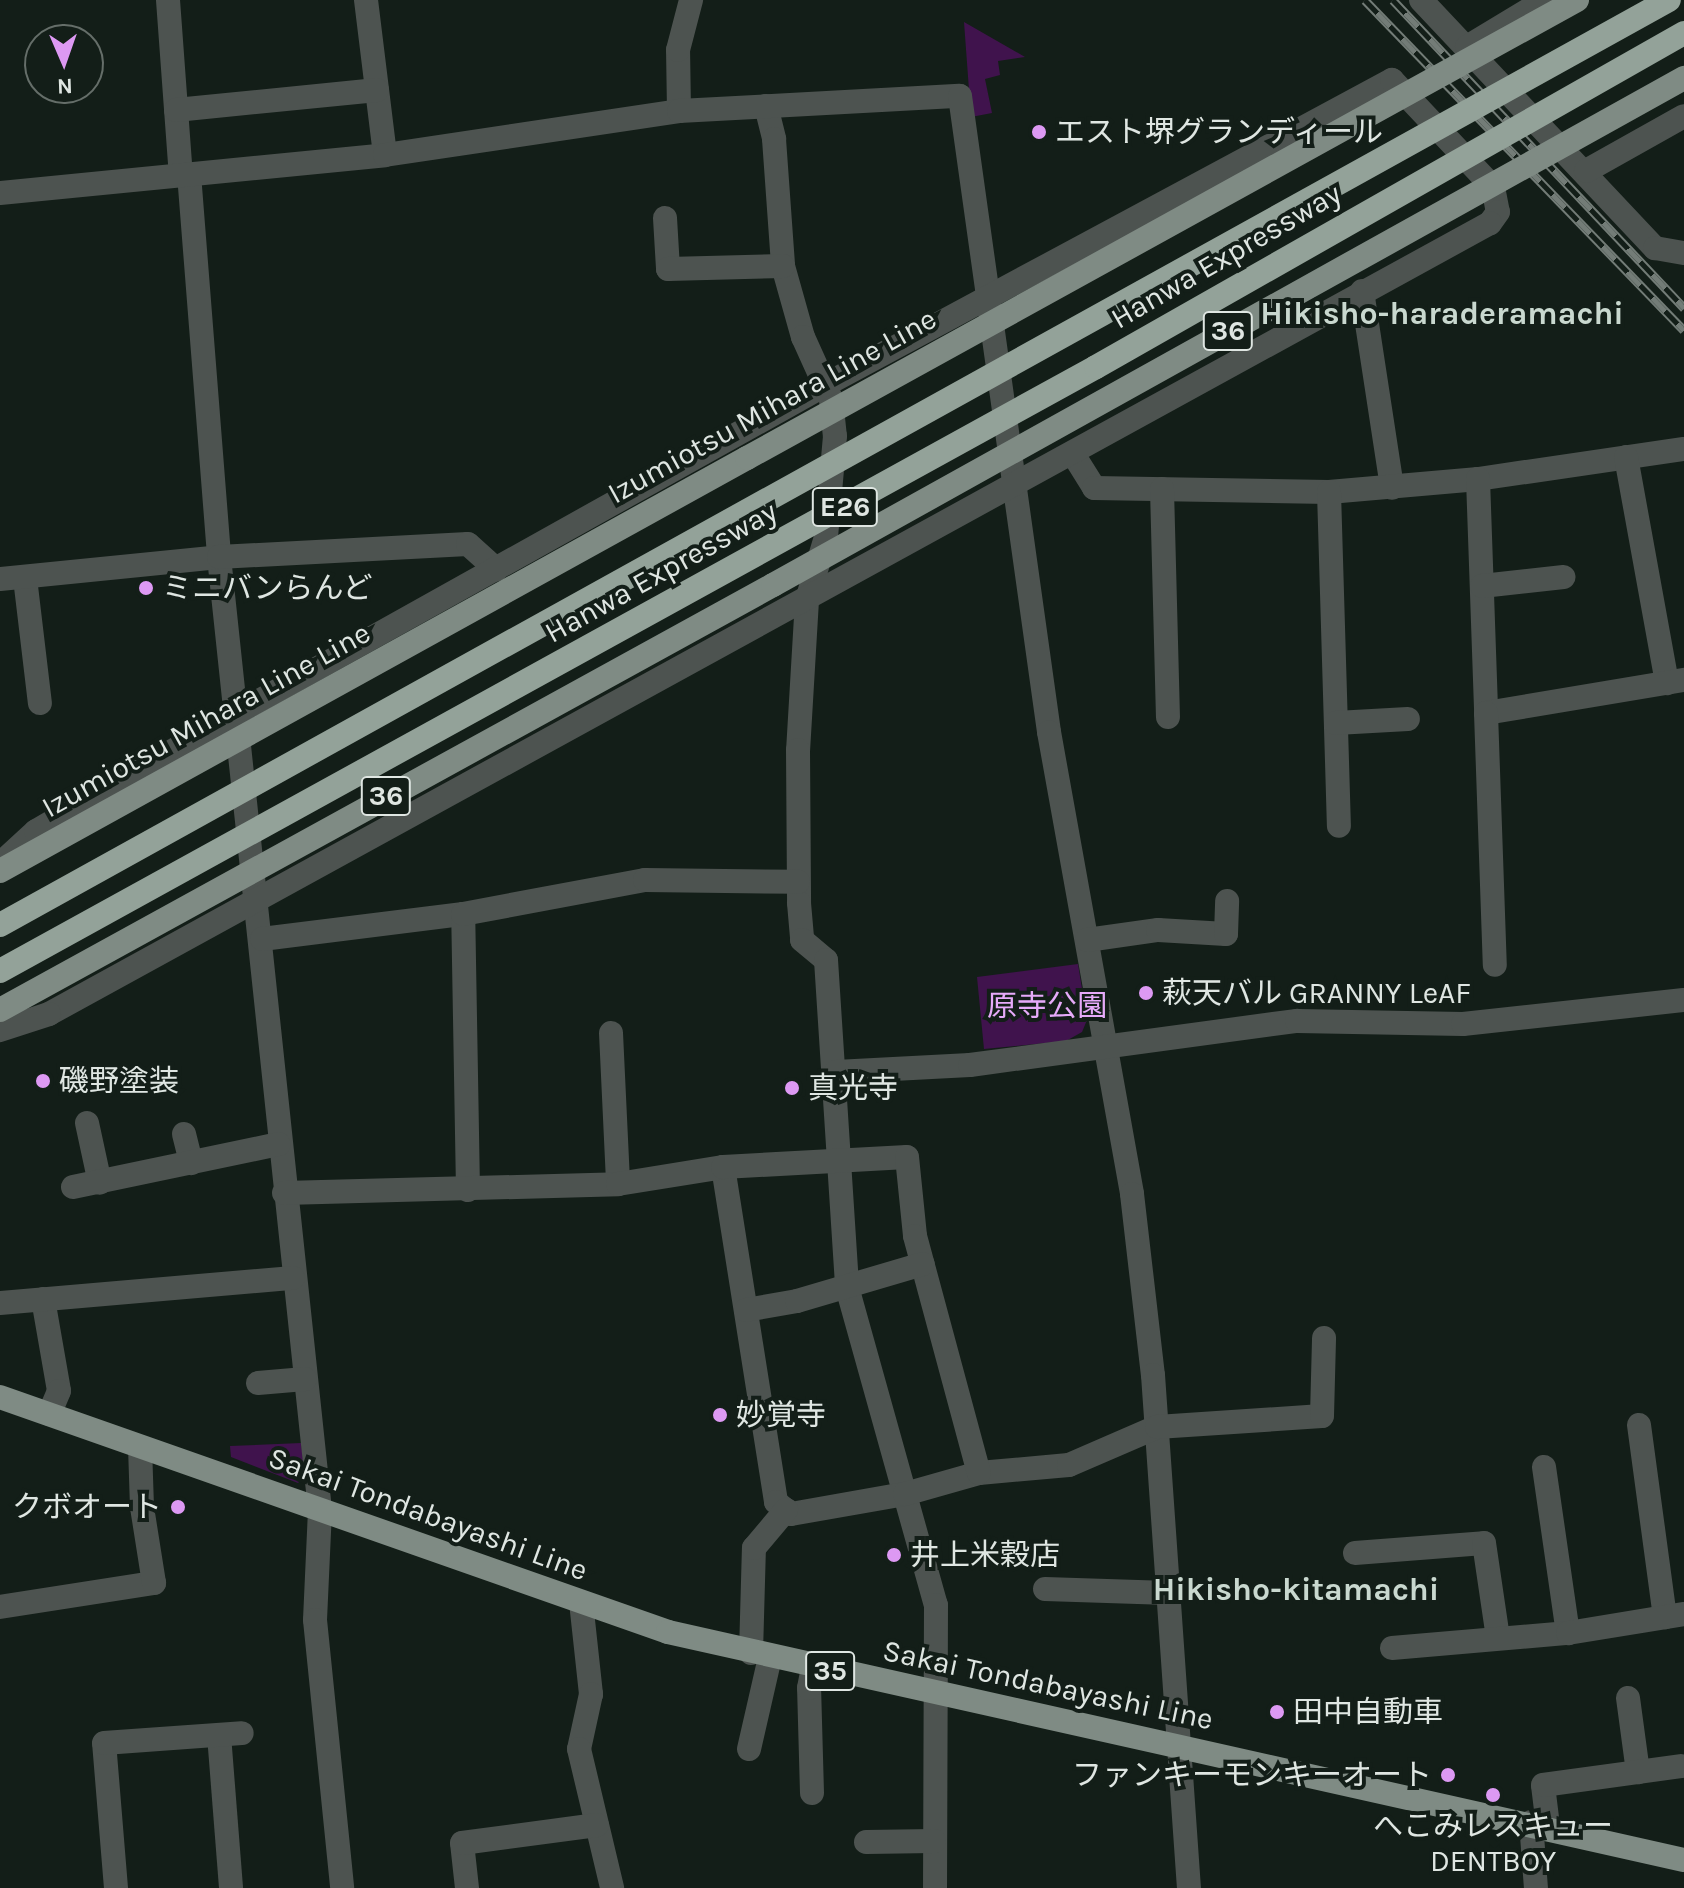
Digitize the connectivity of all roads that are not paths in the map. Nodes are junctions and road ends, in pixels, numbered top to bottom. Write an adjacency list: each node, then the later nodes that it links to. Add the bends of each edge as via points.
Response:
1 (168, 0): 13 (street)
2 (366, 0): 11 (street)
3 (691, 0): 14 (street, via 678,50)
4 (1421, 0): 9 (street)
5 (1545, 0): 9 (street)
6 (1577, 0): 48 (main road, Izumiotsu Mihara Line Line, bridge)
7 (1669, 0): 57 (highway, Hanwa Expressway / E26, bridge)
8 (1684, 33): 61 (highway, Hanwa Expressway / E26, bridge, via 1069,382)
9 (1467, 47): 17 (street)
10 (1684, 78): 51 (main road, 36, bridge)
11 (377, 90): 13 (street); 16 (street)
12 (766, 106): 14 (street); 22 (street, via 774,139); 24 (street, via 960,96)
13 (176, 110): 18 (street)
14 (679, 111): 16 (street)
15 (1684, 116): 17 (street)
16 (385, 155): 18 (street)
17 (1586, 171): 21 (street, via 1655,248)
18 (185, 174): 19 (street); 34 (street)
19 (0, 193)
20 (665, 218): 22 (street, via 668,269)
21 (1684, 253)
22 (783, 266): 25 (street, via 803,337)
23 (1362, 291): 24 (street, via 1490,223 1498,212 1493,187 1392,80); 27 (street); 31 (street)
24 (991, 295): 25 (street); 30 (street)
25 (825, 385): 35 (street); 40 (street, via 835,436 826,537)
26 (1684, 449): 28 (street)
27 (1073, 454): 30 (street); 32 (street, via 1094,488)
28 (1626, 457): 29 (street); 41 (street)
29 (1478, 479): 31 (street); 39 (street)
30 (1012, 486): 40 (street); 59 (street)
31 (1392, 488): 33 (street)
32 (1162, 489): 33 (street); 45 (street)
33 (1329, 492): 47 (street)
34 (219, 557): 35 (street, via 468,544); 37 (street); 43 (street)
35 (496, 569): 43 (street)
36 (1564, 577): 39 (street)
37 (25, 578): 38 (street); 42 (street)
38 (0, 579)
39 (1482, 586): 44 (street)
40 (807, 600): 53 (street, via 798,750); 54 (street)
41 (1675, 682): 44 (street)
42 (40, 703)
43 (239, 712): 48 (street); 50 (street, via 36,831)
44 (1486, 713): 60 (street)
45 (1168, 717)
46 (1408, 719): 47 (street)
47 (1336, 723): 49 (street)
48 (242, 737): 51 (street); 52 (main road, Izumiotsu Mihara Line Line)
49 (1339, 826)
50 (0, 864)
51 (255, 867): 54 (street); 63 (main road, 36)
52 (0, 871)
53 (798, 882): 56 (street, via 645,880); 67 (street, via 802,940 826,960)
54 (258, 899): 58 (street); 64 (street, via 49,1014)
55 (1227, 901): 59 (street, via 1226,934 1158,930)
56 (463, 914): 58 (street); 77 (street)
57 (0, 925)
58 (262, 939): 70 (street)
59 (1087, 940): 66 (street)
60 (1495, 965)
61 (0, 971)
62 (1684, 1000): 66 (street, via 1463,1024 1297,1021)
63 (0, 1010)
64 (0, 1030)
65 (611, 1033): 75 (street)
66 (1105, 1046): 67 (street, via 970,1065); 91 (street, via 1132,1194)
67 (836, 1072): 71 (street)
68 (87, 1123): 74 (street)
69 (184, 1134): 72 (street)
70 (279, 1144): 72 (street); 78 (street)
71 (838, 1158): 73 (street); 79 (street, via 907,1157); 81 (street)
72 (191, 1163): 74 (street)
73 (723, 1167): 75 (street); 84 (street)
74 (100, 1183): 76 (street)
75 (618, 1184): 77 (street)
76 (73, 1187)
77 (468, 1190): 78 (street)
78 (284, 1193): 80 (street)
79 (923, 1264): 81 (street); 94 (street)
80 (293, 1278): 82 (street); 86 (street)
81 (847, 1287): 84 (street); 95 (street)
82 (43, 1299): 83 (street); 89 (street, via 59,1391)
83 (0, 1303)
84 (746, 1310): 97 (street, via 776,1502)
85 (1324, 1338): 91 (street, via 1322,1416)
86 (305, 1379): 87 (street); 96 (street)
87 (258, 1383)
88 (0, 1397): 89 (main road, Sakai Tondabayashi Line / 35)
89 (49, 1414): 92 (main road, Sakai Tondabayashi Line / 35)
90 (1639, 1425): 103 (street)
91 (1157, 1427): 94 (street, via 1069,1465); 100 (street)
92 (140, 1447): 96 (main road, Sakai Tondabayashi Line / 35); 102 (street, via 142,1507 154,1583)
93 (1544, 1467): 104 (street)
94 (979, 1473): 95 (street)
95 (905, 1494): 97 (street, via 791,1514); 109 (street, via 936,1605)
96 (320, 1510): 101 (main road, Sakai Tondabayashi Line / 35); 123 (street, via 315,1620)
97 (786, 1510): 107 (street, via 754,1548)
98 (1355, 1553): 105 (street, via 1484,1543)
99 (1045, 1589): 100 (street)
100 (1169, 1593): 111 (street)
101 (581, 1602): 107 (main road, Sakai Tondabayashi Line / 35); 117 (street, via 591,1694 579,1749)
102 (0, 1607)
103 (1675, 1616): 104 (street)
104 (1568, 1633): 105 (street)
105 (1498, 1638): 106 (street)
106 (1392, 1648)
107 (760, 1655): 108 (main road, Sakai Tondabayashi Line / 35); 112 (street)
108 (813, 1667): 109 (main road, Sakai Tondabayashi Line / 35); 115 (street)
109 (933, 1694): 111 (main road, Sakai Tondabayashi Line / 35); 118 (street)
110 (1628, 1698): 114 (street)
111 (1180, 1746): 116 (main road, Sakai Tondabayashi Line / 35); 127 (street)
112 (749, 1749)
113 (1681, 1766): 114 (street)
114 (1638, 1772): 116 (street, via 1543,1785)
115 (812, 1793)
116 (1540, 1824): 120 (main road, Sakai Tondabayashi Line / 35); 128 (street)
117 (597, 1825): 124 (street, via 462,1843); 125 (street)
118 (934, 1841): 119 (street); 126 (street)
119 (866, 1842)
120 (1684, 1860)
121 (116, 1888): 122 (street, via 104,1743 230,1734)
122 (231, 1888)
123 (342, 1888)
124 (467, 1888)
125 (612, 1888)
126 (935, 1888)
127 (1189, 1888)
128 (1536, 1888)

